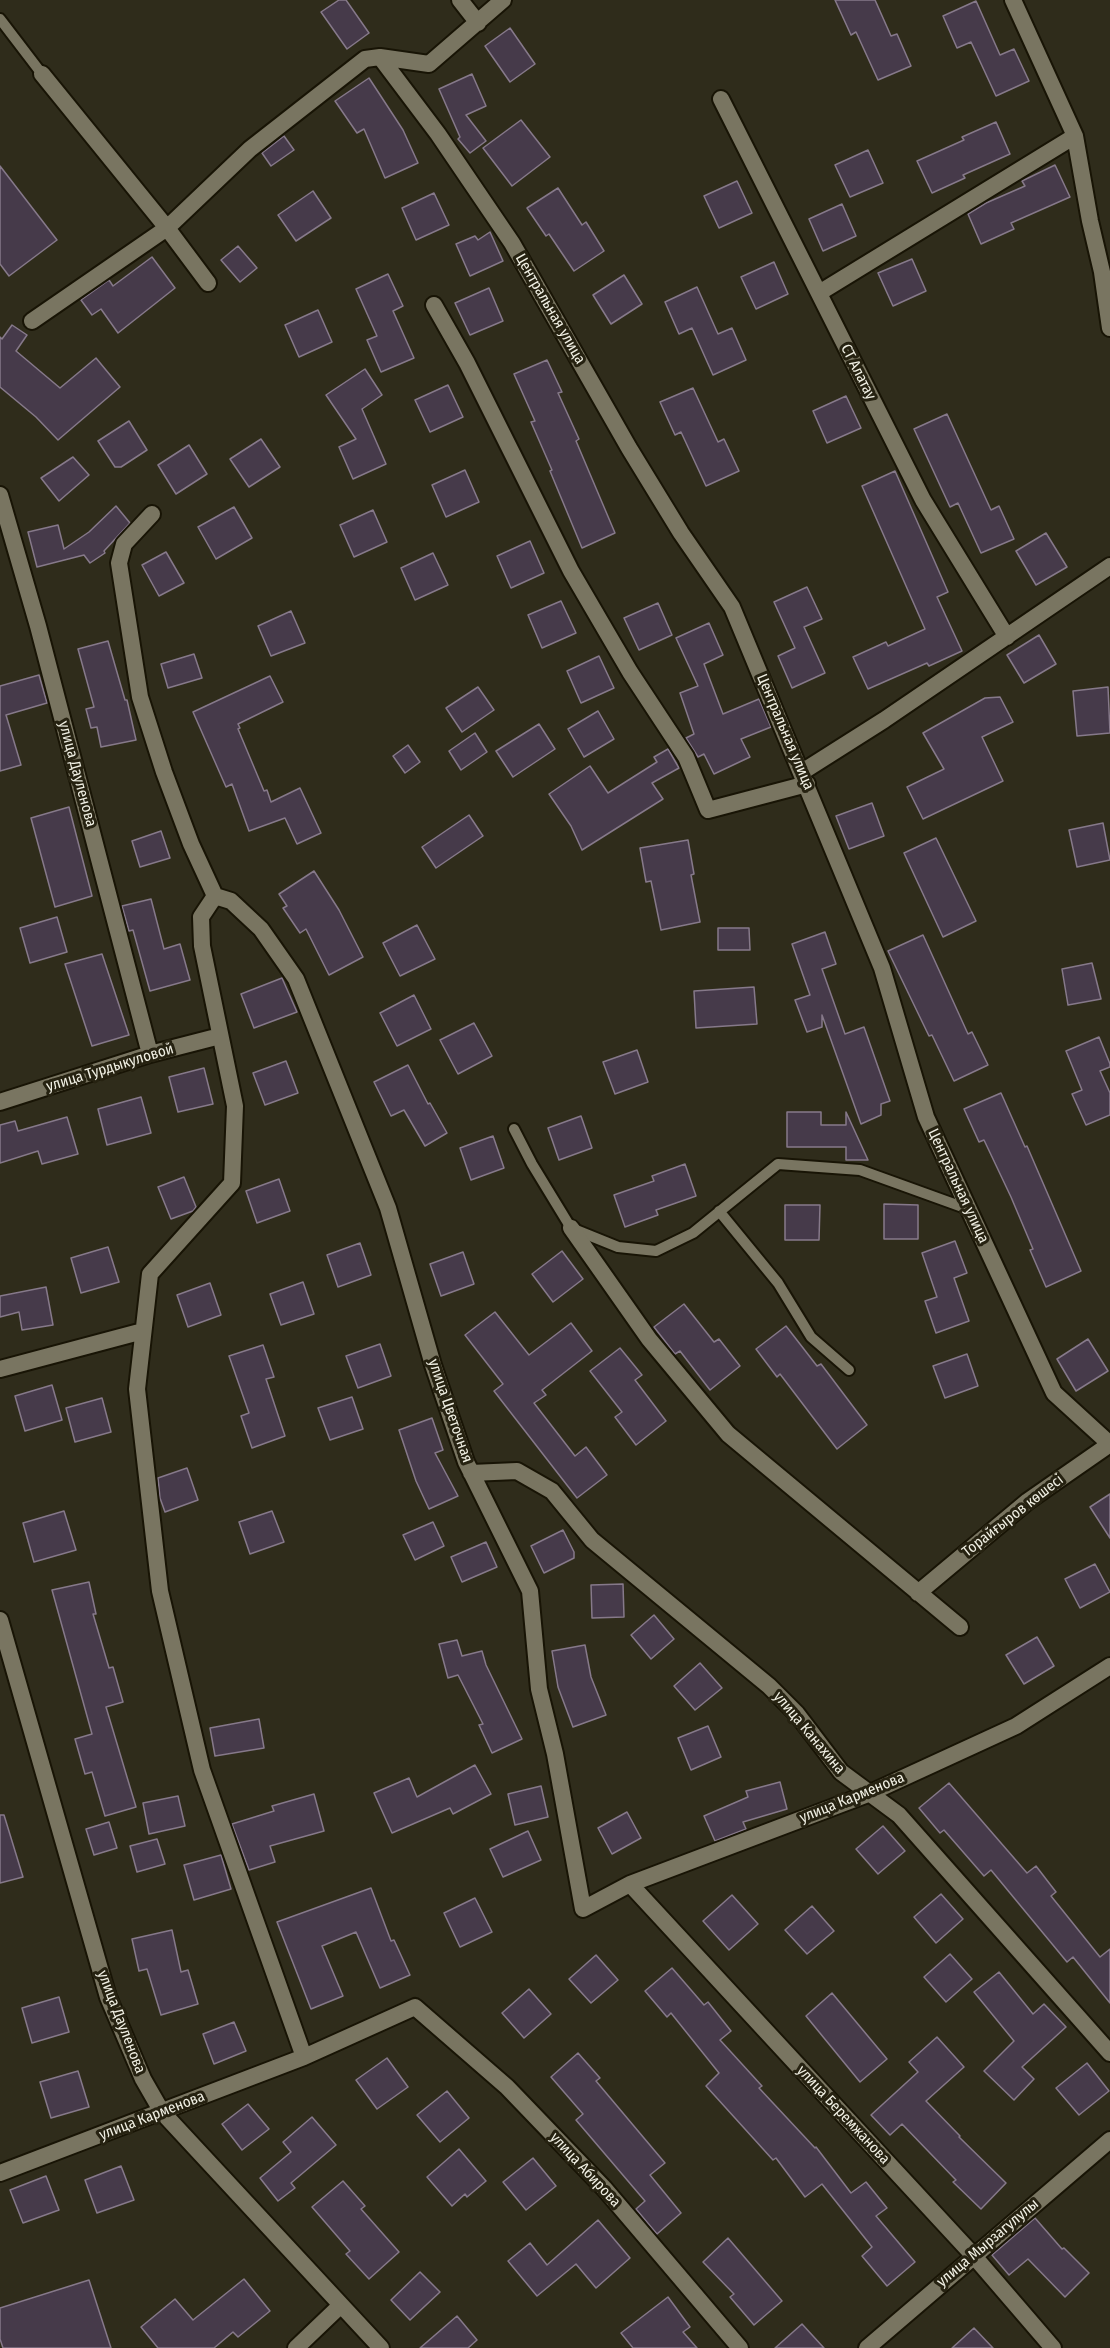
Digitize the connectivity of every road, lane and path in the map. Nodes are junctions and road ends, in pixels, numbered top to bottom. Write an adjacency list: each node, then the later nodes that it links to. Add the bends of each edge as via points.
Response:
1 (460, 0): 5 (street)
2 (503, 0): 5 (street)
3 (1013, 0): 9 (street)
4 (0, 19): 7 (lane)
5 (478, 23): 6 (street, via 429,64)
6 (380, 57): 10 (street, via 365,59 250,149); 20 (street, Центральная улица, via 512,243 635,458 732,607)
7 (42, 74): 10 (street)
8 (721, 99): 12 (street, СТ Алатау)
9 (1075, 136): 12 (street); 15 (street)
10 (167, 228): 11 (street); 14 (street)
11 (208, 283)
12 (819, 293): 19 (street, СТ Алатау, via 923,501)
13 (434, 305): 20 (street, via 571,571 686,757 708,810)
14 (32, 321)
15 (1110, 328)
16 (0, 495): 23 (street, улица Дауленова, via 39,626)
17 (152, 514): 21 (street, via 124,544 119,563 140,697 180,813)
18 (1110, 566): 19 (street)
19 (1007, 637): 20 (street)
20 (804, 778): 26 (street, Центральная улица, via 882,968 926,1117)
21 (215, 896): 22 (street, via 201,917 202,946); 33 (street, улица Цветочная, via 231,901 261,929 296,979 388,1208 433,1365)
22 (220, 1036): 23 (street, улица Турдыкуловой); 29 (street, via 235,1106 232,1183 150,1274)
23 (150, 1054): 24 (street, улица Турдыкуловой)
24 (0, 1102)
25 (514, 1129): 28 (lane)
26 (968, 1209): 27 (lane, via 860,1170 778,1164); 32 (street, Центральная улица, via 1054,1393)
27 (719, 1211): 28 (lane, via 693,1233 656,1251 618,1247); 31 (lane, via 778,1283 811,1337)
28 (571, 1228): 34 (street, via 649,1339 728,1434)
29 (143, 1331): 30 (street); 43 (street, via 136,1389 160,1591 202,1770)
30 (0, 1369)
31 (849, 1370)
32 (1110, 1444): 34 (street, Торайғыров көшесі, via 1028,1501)
33 (471, 1473): 38 (street, улица Канахина, via 517,1471 552,1491 592,1540 769,1686 797,1714 841,1772); 40 (street, улица Цветочная, via 530,1591 539,1689)
34 (918, 1593): 36 (street)
35 (0, 1620): 44 (street, улица Дауленова, via 108,1997 143,2079)
36 (960, 1627)
37 (1110, 1666): 38 (street, улица Карменова, via 1016,1726)
38 (868, 1794): 39 (street, улица Карменова); 42 (street, улица Канахина, via 899,1815)
39 (630, 1884): 40 (street, улица Карменова); 47 (street, улица Беремжанова)
40 (583, 1909)
41 (415, 2007): 43 (street, улица Карменова); 51 (street, улица Абирова, via 507,2087 604,2188)
42 (1110, 2053)
43 (304, 2058): 44 (street, улица Карменова)
44 (162, 2112): 46 (street, улица Карменова); 48 (street, улица Дауленова)
45 (1110, 2140): 47 (street, улица Мырзагулулы)
46 (0, 2173)
47 (973, 2255): 52 (street, улица Мырзагулулы); 53 (street, улица Беремжанова)
48 (341, 2305): 49 (street); 50 (street, улица Дауленова)
49 (296, 2348)
50 (381, 2348)
51 (740, 2348)
52 (867, 2348)
53 (1053, 2348)

